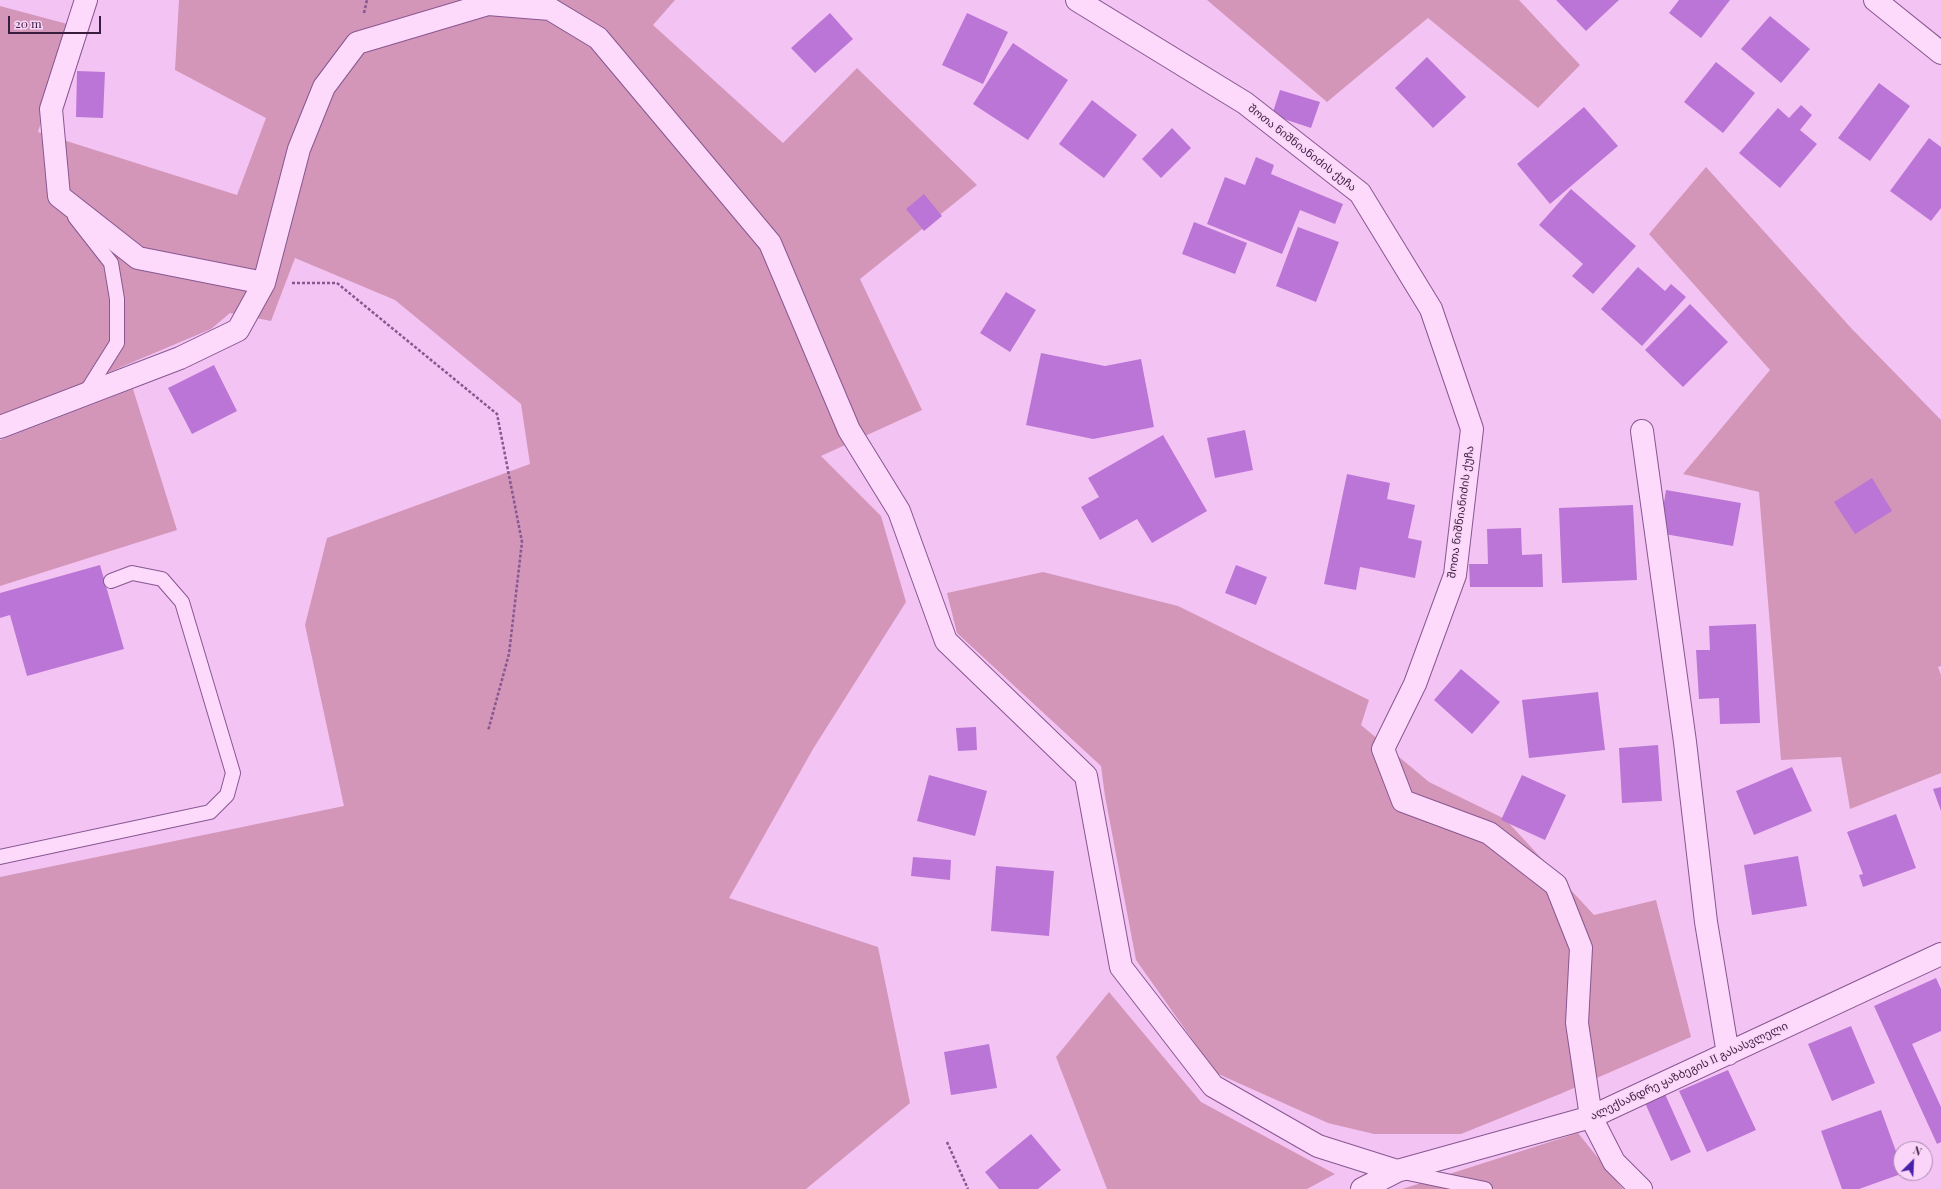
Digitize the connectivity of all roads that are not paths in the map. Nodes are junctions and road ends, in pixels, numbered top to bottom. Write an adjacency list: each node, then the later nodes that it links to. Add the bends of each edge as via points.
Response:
1 (86, 0): 5 (street, via 51,109)
2 (1076, 0): 14 (street, შოთა ნიშნიანიძის ქუჩა, via 1245,103 1360,193 1431,309 1472,430 1455,574 1415,684 1383,749 1403,801 1489,833 1556,885 1581,948 1577,1023)
3 (1875, 0): 4 (street)
4 (1941, 53)
5 (59, 196): 6 (street, via 138,258); 7 (lane, via 111,263 117,299 117,343)
6 (264, 283): 7 (street, via 238,330 180,358); 15 (street, via 299,149 324,87 357,43 488,4 550,9 598,38 770,243 849,430 899,511 946,641 1086,776 1121,967 1213,1086 1318,1146)
7 (85, 395): 8 (street)
8 (0, 427)
9 (1642, 431): 13 (street, via 1684,734 1706,922)
10 (111, 581): 11 (lane, via 132,573 162,579 182,602 233,773 227,795 210,812)
11 (0, 857)
12 (1941, 954): 13 (street, ალექსანდრე ყაზბეგის II გასასვლელი)
13 (1728, 1054): 14 (street, ალექსანდრე ყაზბეგის II გასასვლელი)
14 (1591, 1117): 15 (street, ალექსანდრე ყაზბეგის II გასასვლელი); 18 (street, შოთა ნიშნიანიძის ქუჩა, via 1614,1162)
15 (1397, 1171): 16 (street, ალექსანდრე ყაზბეგის II გასასვლელი); 17 (lane)
16 (1362, 1189)
17 (1485, 1189)
18 (1641, 1189)

